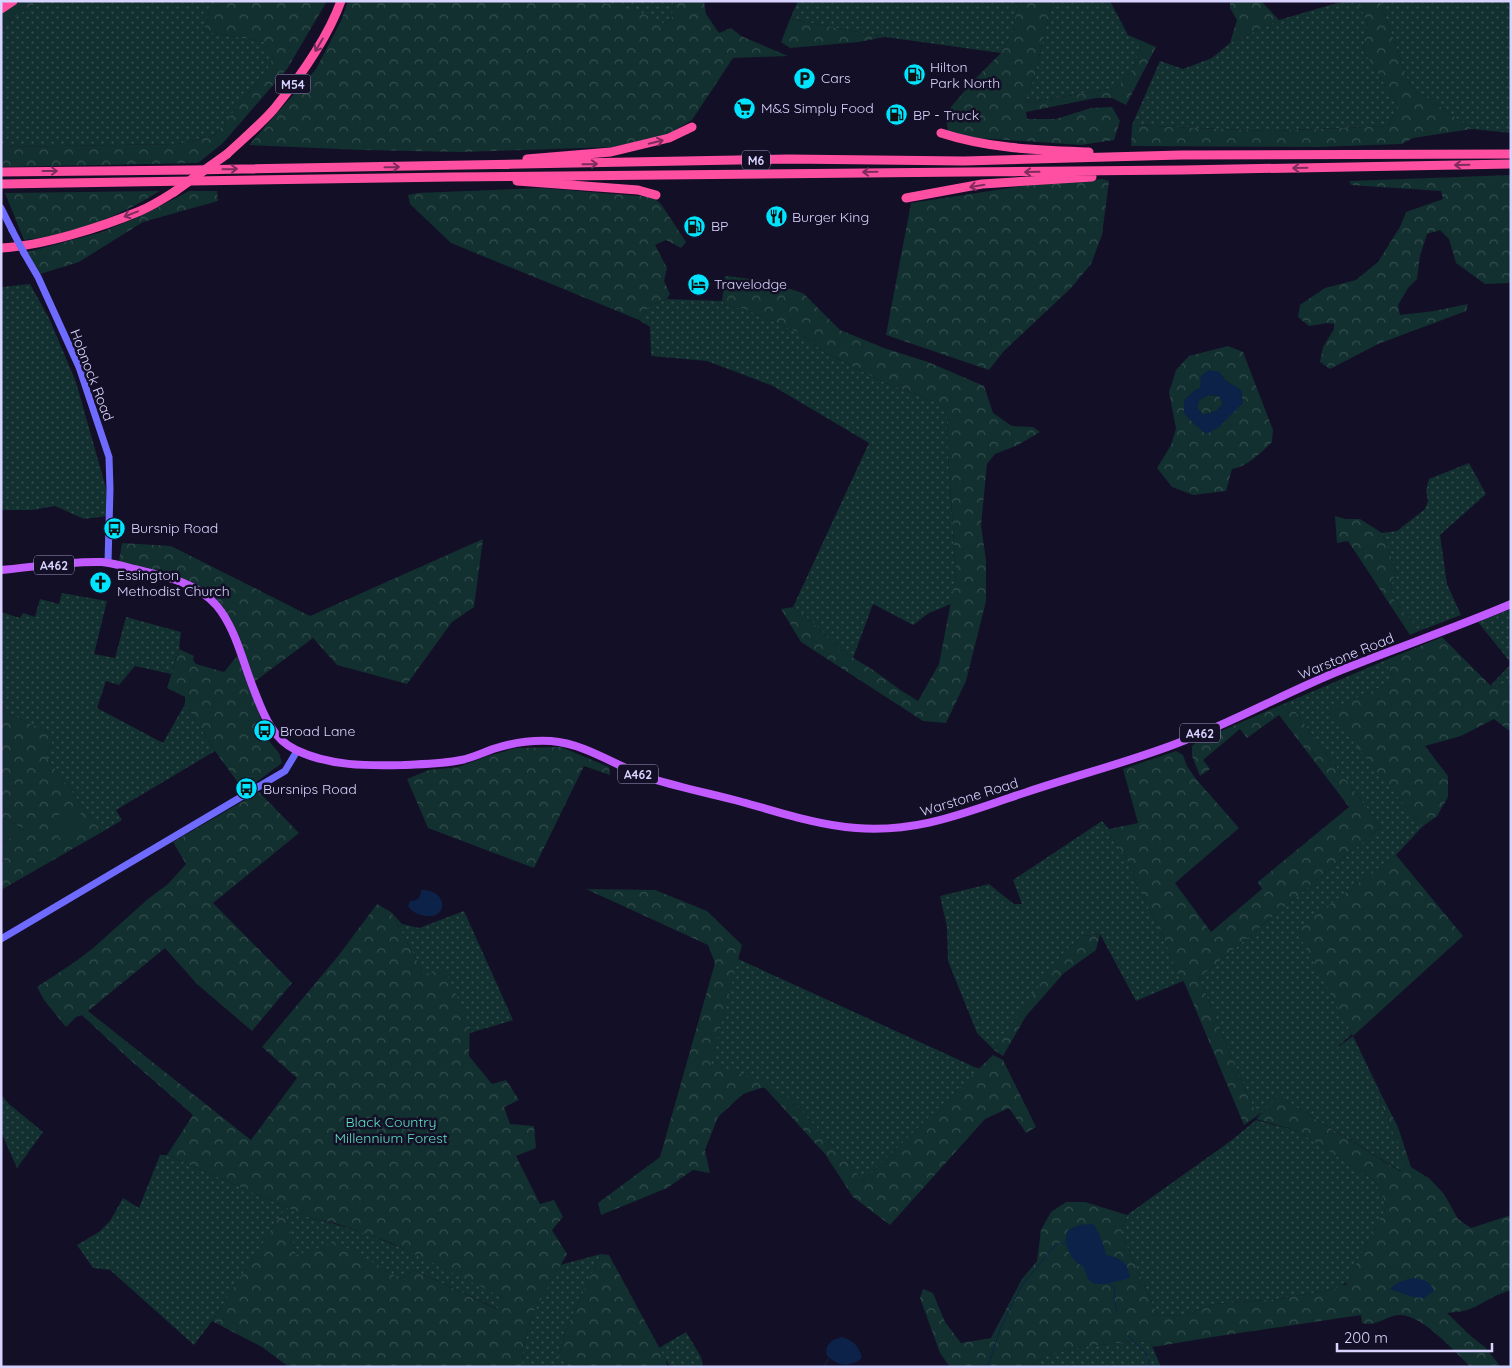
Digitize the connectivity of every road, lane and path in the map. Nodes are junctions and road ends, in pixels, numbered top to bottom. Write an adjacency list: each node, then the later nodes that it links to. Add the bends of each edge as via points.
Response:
1 (14, 1): 3 (highway)
2 (341, 1): 17 (highway, M54, one-way to 17, bridge, via 300,75 273,110 227,154 174,192 140,211 52,240)
3 (1, 9)
4 (692, 127): 9 (highway, one-way to 4, via 611,152 669,138)
5 (941, 133): 7 (highway, via 1018,150)
6 (1511, 154): 7 (highway, M6)
7 (1181, 155): 9 (highway, M6, one-way to 7, via 788,159 964,161)
8 (1511, 164): 10 (highway, M6, one-way to 10)
9 (452, 166): 11 (highway, M6, one-way to 9)
10 (1182, 170): 12 (highway, M6, one-way to 12); 15 (highway, one-way to 15, via 982,184)
11 (1, 172)
12 (451, 177): 13 (highway, M6); 14 (highway, via 638,190)
13 (1, 184)
14 (656, 195)
15 (906, 198)
16 (1, 208): 18 (main road, Hobnock Road, bridge, via 79,366 109,457)
17 (1, 248)
18 (108, 562): 19 (main road, A462); 21 (main road, A462, via 182,582 216,605 235,638 270,728)
19 (1, 570)
20 (1511, 604): 21 (main road, Warstone Road / A462, via 1336,672 1182,741 921,826 868,829 806,819 653,779 593,753 552,741 510,744 461,760 433,764 356,765)
21 (296, 751): 22 (main road, via 285,771)
22 (1, 939)

